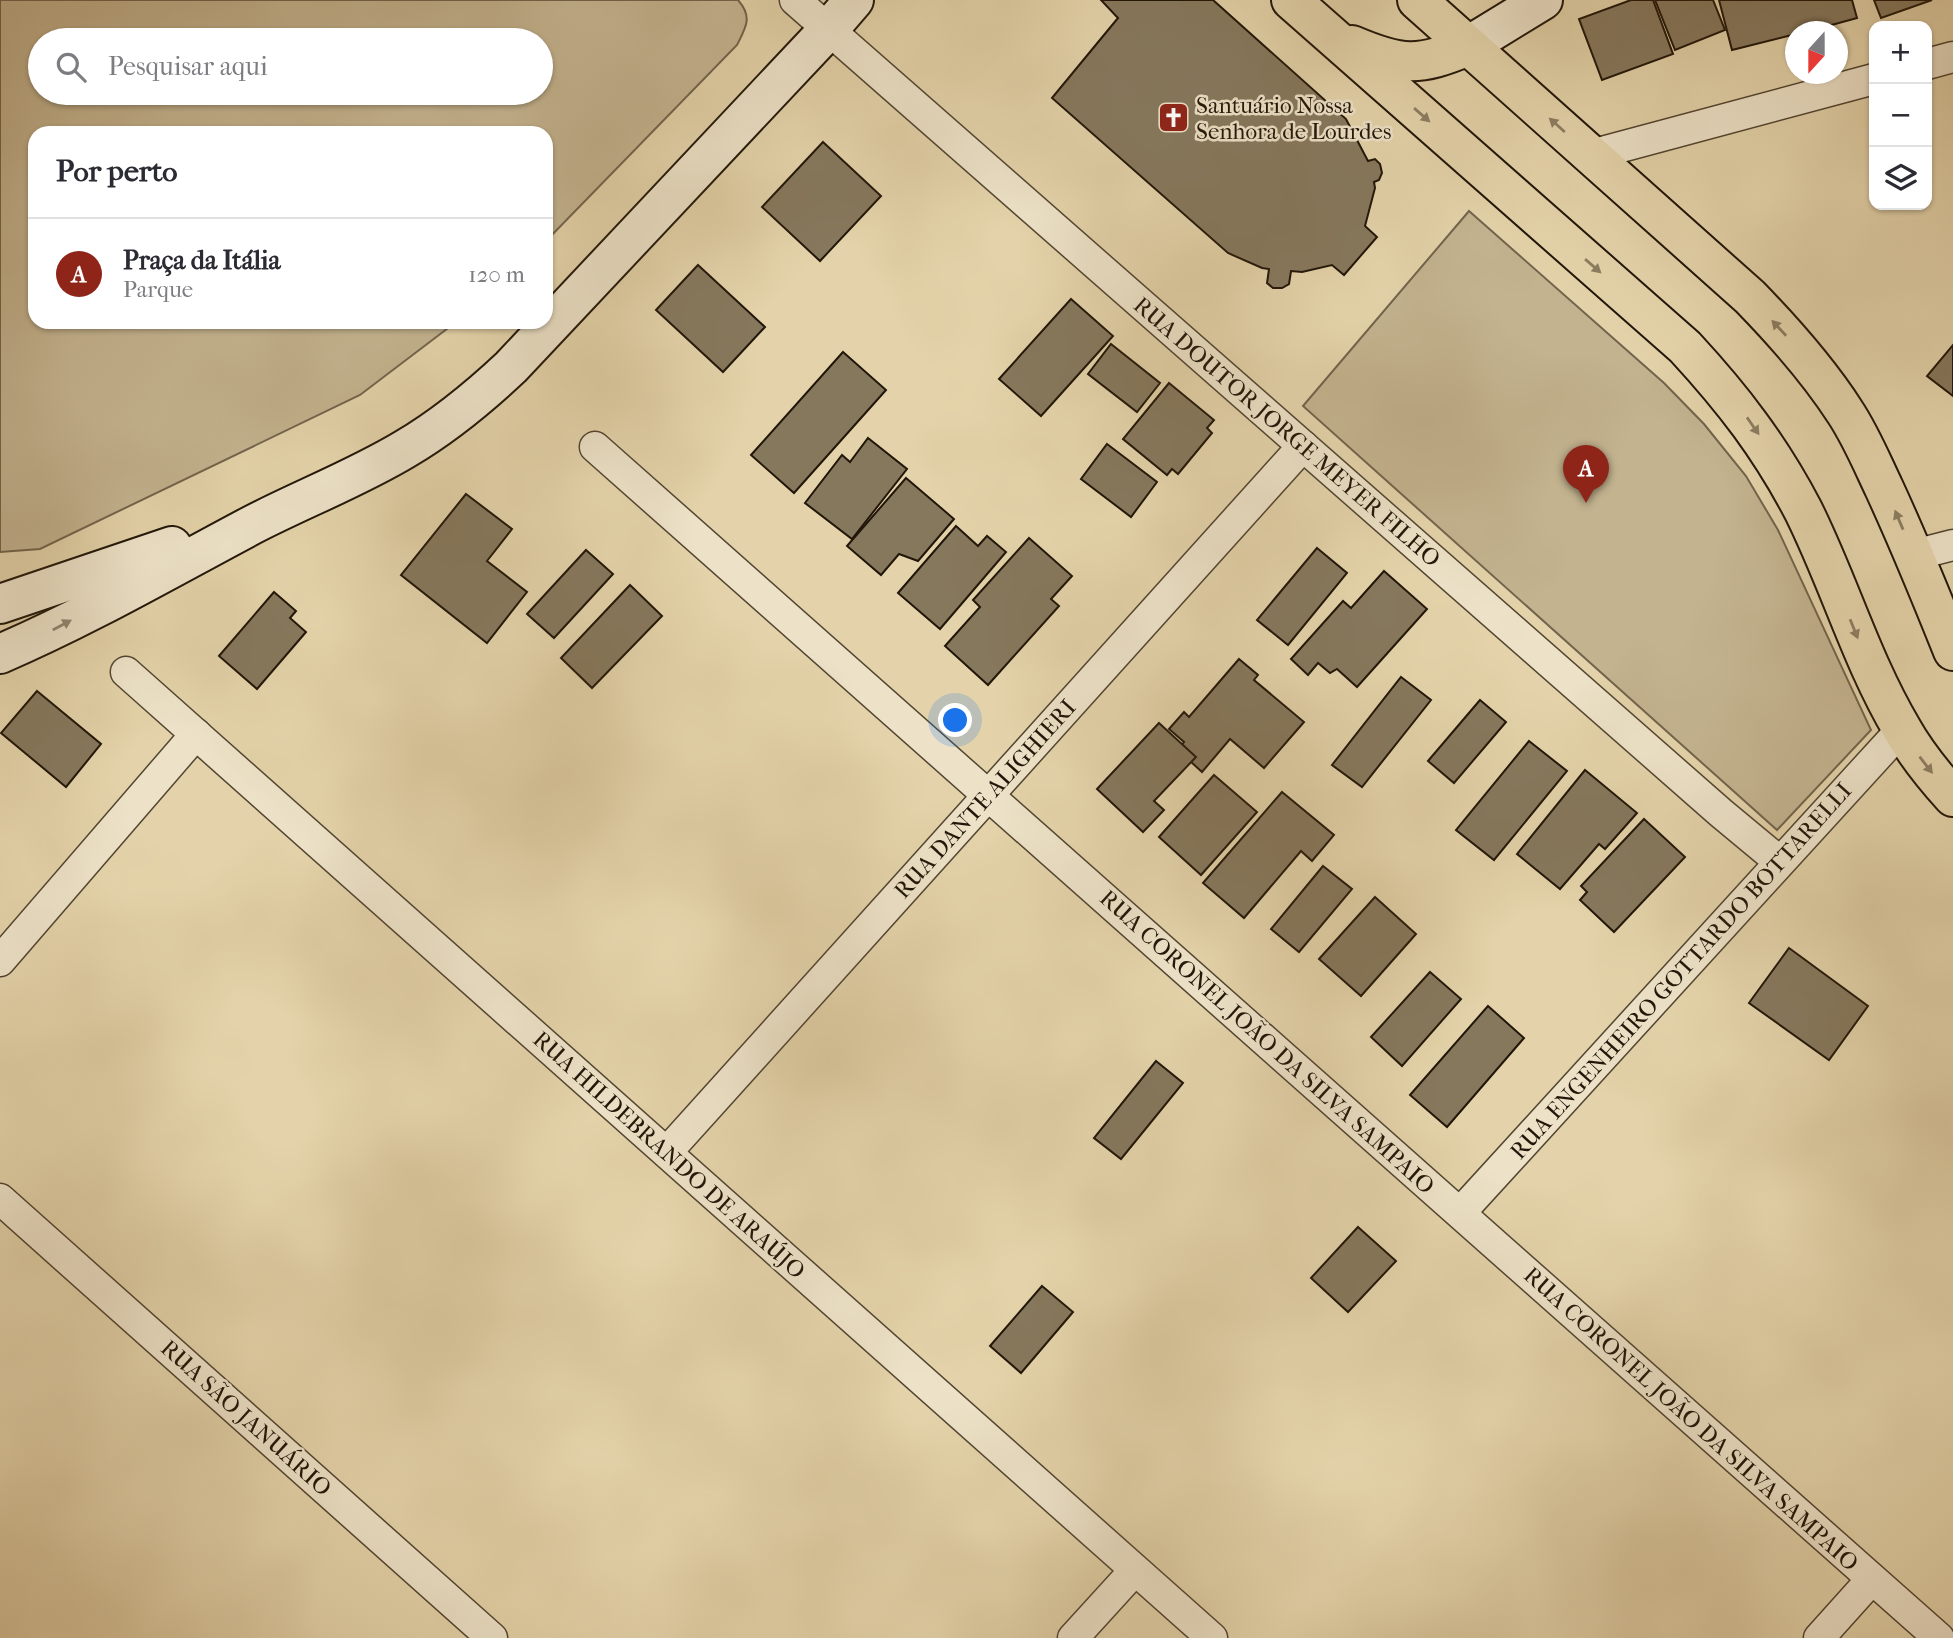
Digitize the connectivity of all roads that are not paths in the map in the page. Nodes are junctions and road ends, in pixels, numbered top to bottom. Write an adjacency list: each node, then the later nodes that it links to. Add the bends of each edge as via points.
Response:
1 (795, 0): 7 (street, RUA DOUTOR JORGE MEYER FILHO)
2 (854, 0): 7 (main road)
3 (863, 0): 7 (main road)
4 (1291, 0): 8 (main road)
5 (1417, 0): 9 (main road)
6 (1543, 0): 9 (main road)
7 (829, 29): 14 (main road); 16 (street, RUA DOUTOR JORGE MEYER FILHO)
8 (1334, 38): 9 (main road, via 1380,57 1408,62 1437,59); 25 (main road, one-way to 25, via 1685,347 1752,424 1804,512)
9 (1468, 46): 13 (main road, one-way to 9)
10 (1953, 57): 11 (street)
11 (1932, 63)
12 (1869, 80): 13 (street)
13 (1591, 155): 20 (main road, one-way to 13, via 1868,454 1823,379 1750,297)
14 (553, 322)
15 (547, 329): 18 (main road, via 481,396 405,450)
16 (1303, 446): 27 (street, RUA DANTE ALIGHIERI); 29 (street, RUA DOUTOR JORGE MEYER FILHO)
17 (595, 447): 27 (street, RUA CORONEL JOÃO DA SILVA SAMPAIO)
18 (284, 508): 21 (main road); 23 (main road, one-way to 18)
19 (1953, 545): 20 (street)
20 (1914, 555): 22 (main road)
21 (0, 604)
22 (1953, 651)
23 (0, 654)
24 (126, 672): 26 (street, RUA HILDEBRANDO DE ARAÚJO)
25 (1902, 729): 28 (main road, one-way to 28); 29 (street, RUA ENGENHEIRO GOTTARDO BOTTARELLI)
26 (196, 734): 30 (street); 31 (street, RUA HILDEBRANDO DE ARAÚJO)
27 (989, 795): 31 (street, RUA DANTE ALIGHIERI); 33 (street, RUA CORONEL JOÃO DA SILVA SAMPAIO)
28 (1953, 797)
29 (1780, 862): 33 (street, RUA ENGENHEIRO GOTTARDO BOTTARELLI)
30 (0, 961)
31 (667, 1152): 34 (street, RUA HILDEBRANDO DE ARAÚJO)
32 (0, 1199): 36 (street, RUA SÃO JANUÁRIO)
33 (1460, 1213): 35 (street, RUA CORONEL JOÃO DA SILVA SAMPAIO)
34 (1135, 1570): 37 (street); 38 (street, RUA HILDEBRANDO DE ARAÚJO)
35 (1872, 1579): 39 (street); 40 (street, RUA CORONEL JOÃO DA SILVA SAMPAIO)
36 (492, 1638)
37 (1073, 1638)
38 (1212, 1638)
39 (1819, 1638)
40 (1939, 1638)

